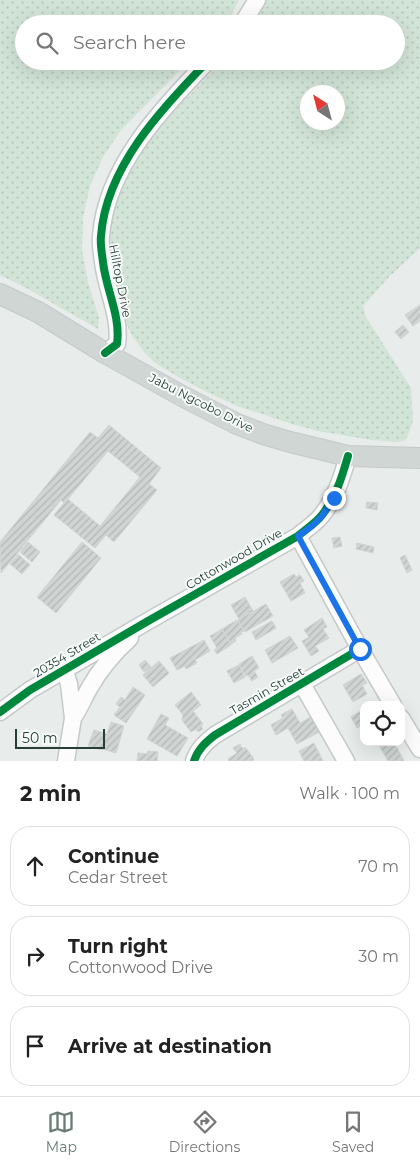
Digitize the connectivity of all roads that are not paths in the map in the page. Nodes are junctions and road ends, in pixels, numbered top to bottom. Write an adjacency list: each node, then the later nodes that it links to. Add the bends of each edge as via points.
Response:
1 (257, 0): 2 (street)
2 (248, 15)
3 (199, 70): 5 (street, Hilltop Drive, via 142,135 112,189 101,237 103,264 118,336 117,344)
4 (0, 294): 5 (main road, Jabu Ngcobo Drive, via 38,312)
5 (105, 353): 6 (main road, Jabu Ngcobo Drive, via 237,424 290,442)
6 (348, 456): 7 (main road, Jabu Ngcobo Drive); 8 (street, Cottonwood Drive, via 334,498 322,516)
7 (420, 458)
8 (298, 536): 9 (street, Cottonwood Drive); 10 (street)
9 (148, 621): 11 (street, 20354 Street); 15 (street, via 95,678)
10 (360, 649): 12 (street, Tasmin Street); 13 (street)
11 (65, 670): 14 (street, 20354 Street); 15 (street)
12 (302, 684): 19 (street, Tasmin Street, via 215,735 204,744); 20 (street)
13 (391, 701)
14 (0, 712)
15 (73, 718): 18 (street)
16 (410, 726): 17 (street)
17 (420, 750)
18 (66, 761)
19 (194, 761)
20 (346, 761)

